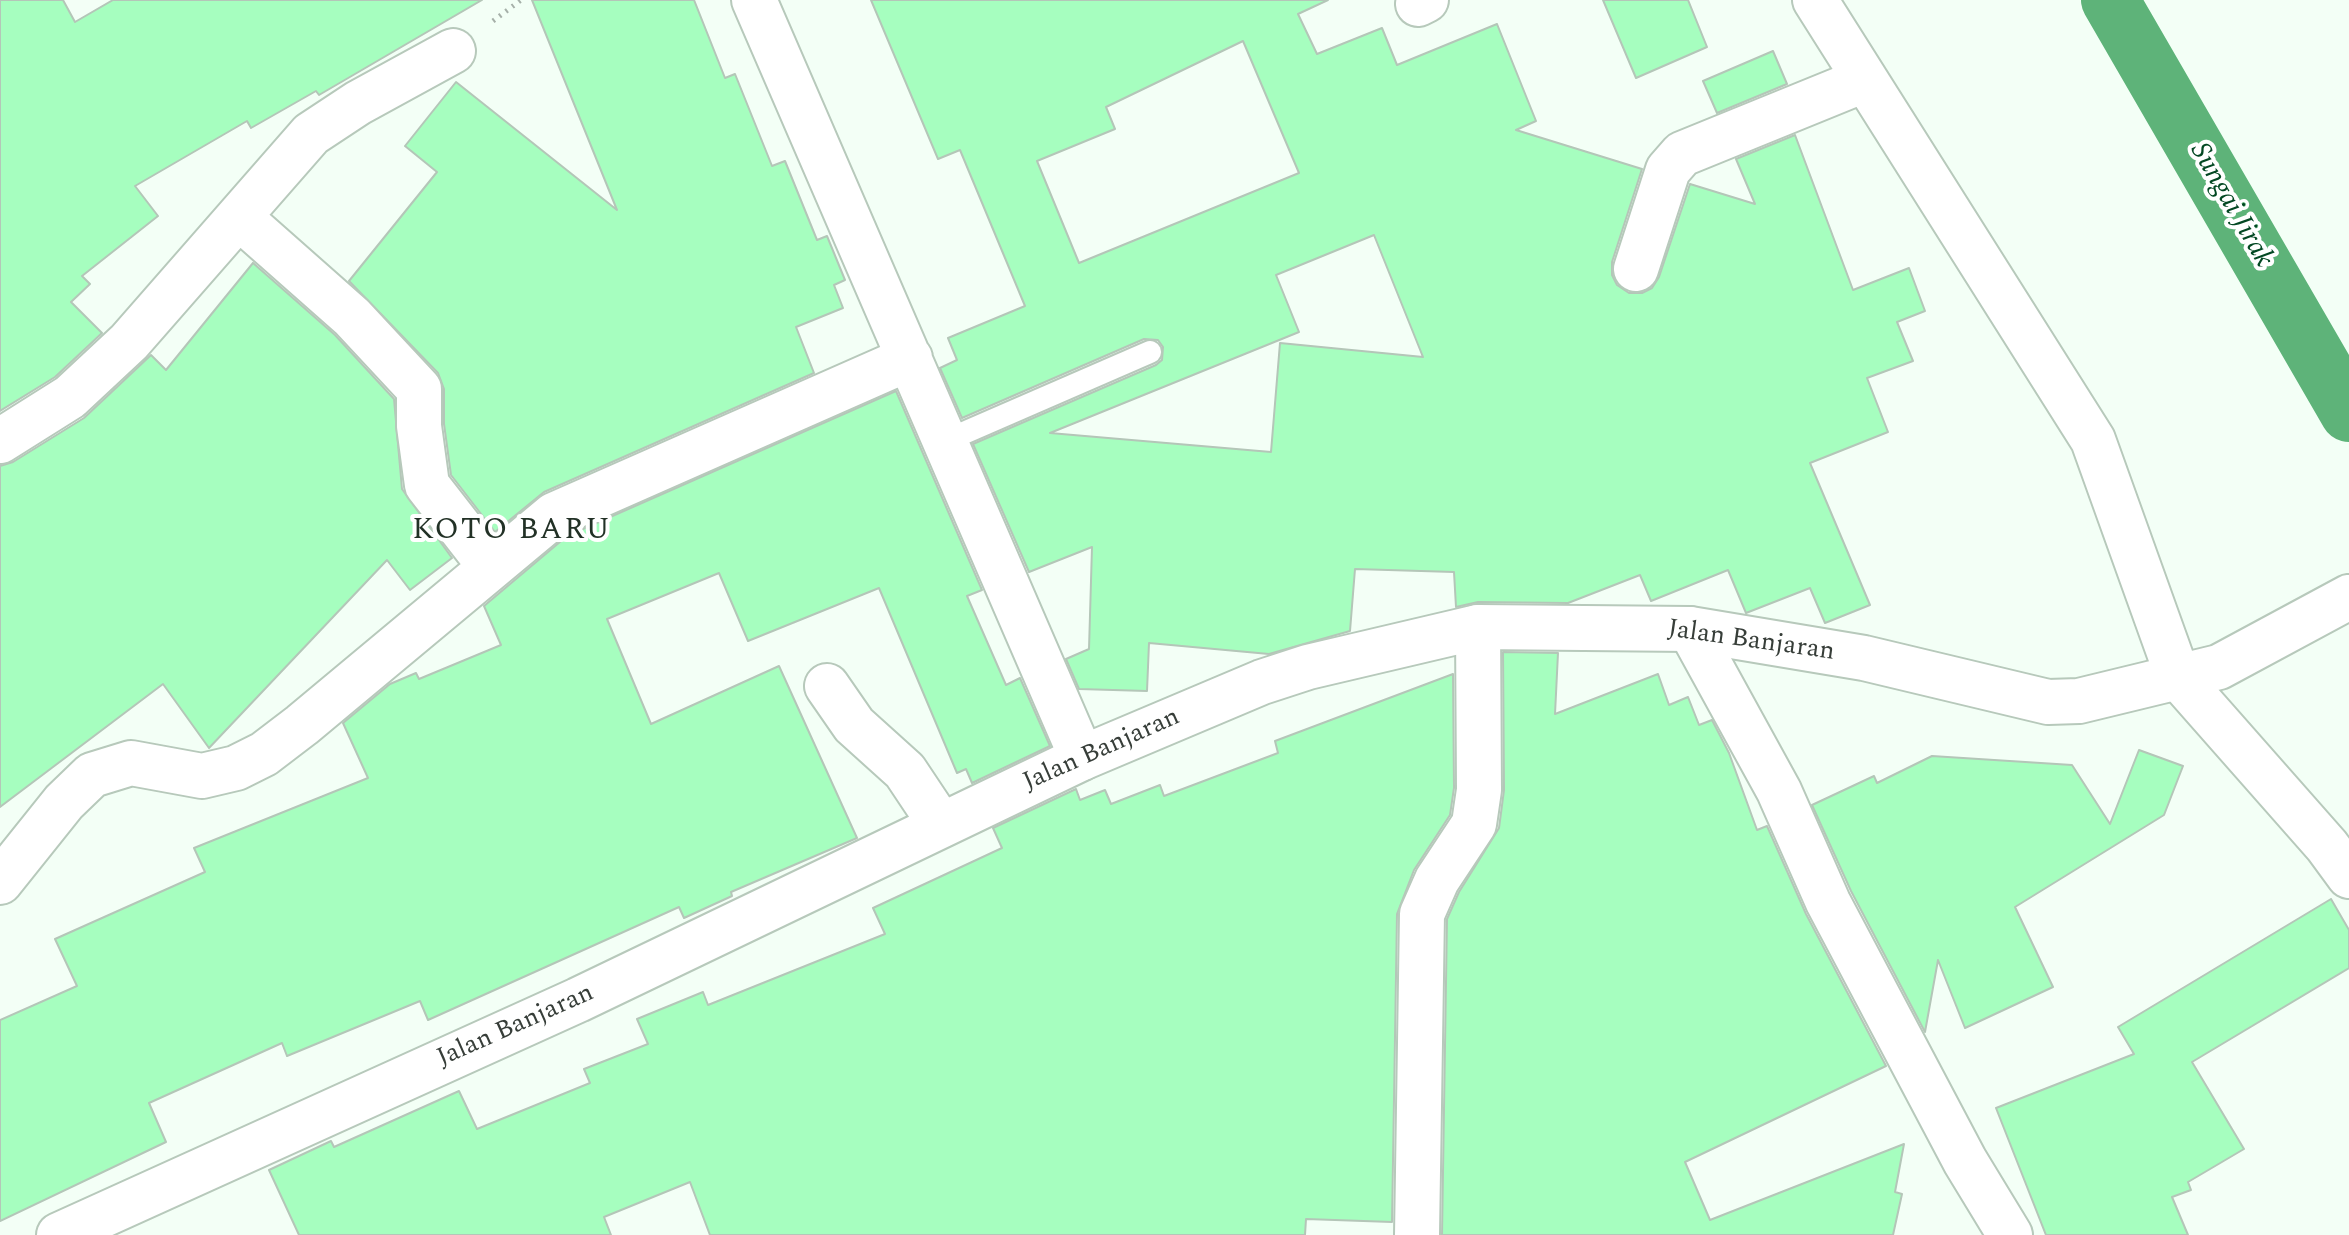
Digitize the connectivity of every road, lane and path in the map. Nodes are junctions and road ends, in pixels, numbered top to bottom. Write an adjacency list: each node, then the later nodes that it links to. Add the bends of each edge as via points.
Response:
1 (754, 0): 8 (street)
2 (1815, 0): 4 (street)
3 (453, 51): 5 (street, via 311,134)
4 (1864, 80): 6 (street, via 1676,160 1668,170); 15 (street, via 2093,440)
5 (240, 218): 9 (street, via 110,360 70,397); 11 (street, via 352,317 419,389 427,485)
6 (1636, 269)
7 (1150, 352): 10 (lane)
8 (910, 358): 10 (street); 11 (street, via 554,515)
9 (0, 441)
10 (943, 442): 17 (street)
11 (490, 566): 20 (street, via 264,754 202,776 131,763 92,775)
12 (2349, 597): 15 (street, Jalan Banjaran)
13 (1478, 627): 14 (street, Jalan Banjaran); 17 (street, Jalan Banjaran, via 1262,682); 22 (street, via 1479,790 1474,824 1437,880 1422,914)
14 (1690, 629): 15 (street, Jalan Banjaran, via 1864,658 2048,702 2079,701); 23 (street, via 1779,791 1828,902 1914,1066)
15 (2198, 672): 19 (street)
16 (827, 686): 18 (street, via 854,725 905,771)
17 (1082, 758): 18 (street, Jalan Banjaran)
18 (941, 825): 21 (street, Jalan Banjaran, via 578,1000)
19 (2349, 876)
20 (0, 882)
21 (59, 1235)
22 (1417, 1235)
23 (2010, 1235)

